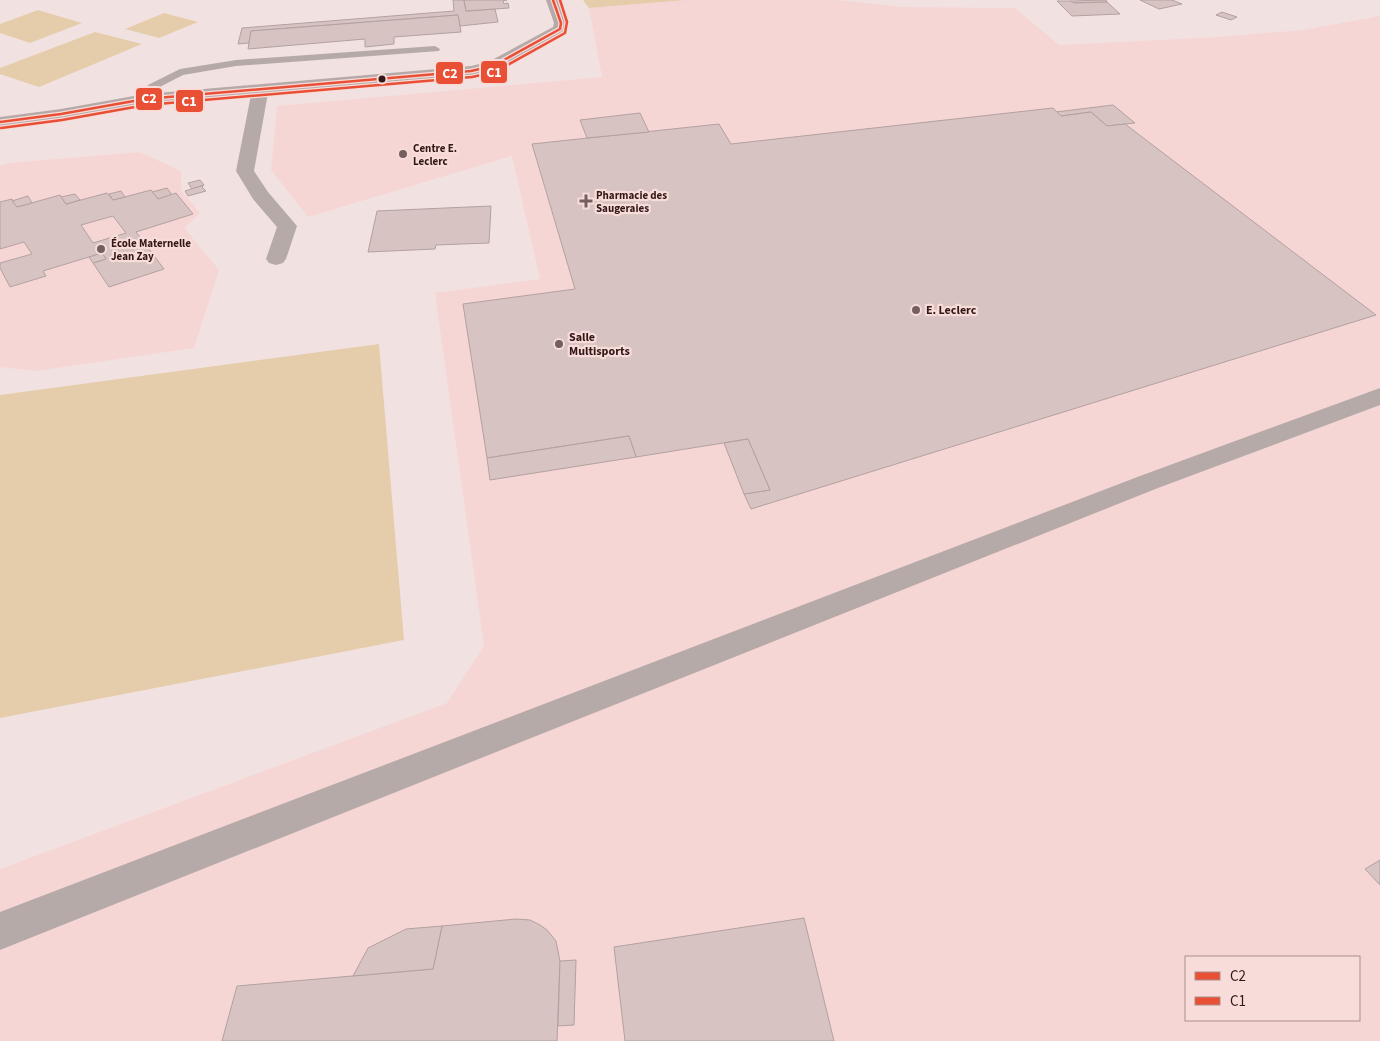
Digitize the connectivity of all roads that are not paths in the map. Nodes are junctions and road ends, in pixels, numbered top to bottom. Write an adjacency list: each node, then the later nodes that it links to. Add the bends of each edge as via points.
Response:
1 (553, 0): 3 (street, via 560,29 493,66 471,71)
2 (434, 49): 4 (lane, via 236,63 180,72 152,87)
3 (260, 90): 4 (street); 6 (street, via 245,171 260,195 287,226)
4 (145, 99): 5 (street)
5 (0, 122)
6 (276, 259)
7 (1380, 396): 8 (street, via 1149,482)
8 (0, 931)

